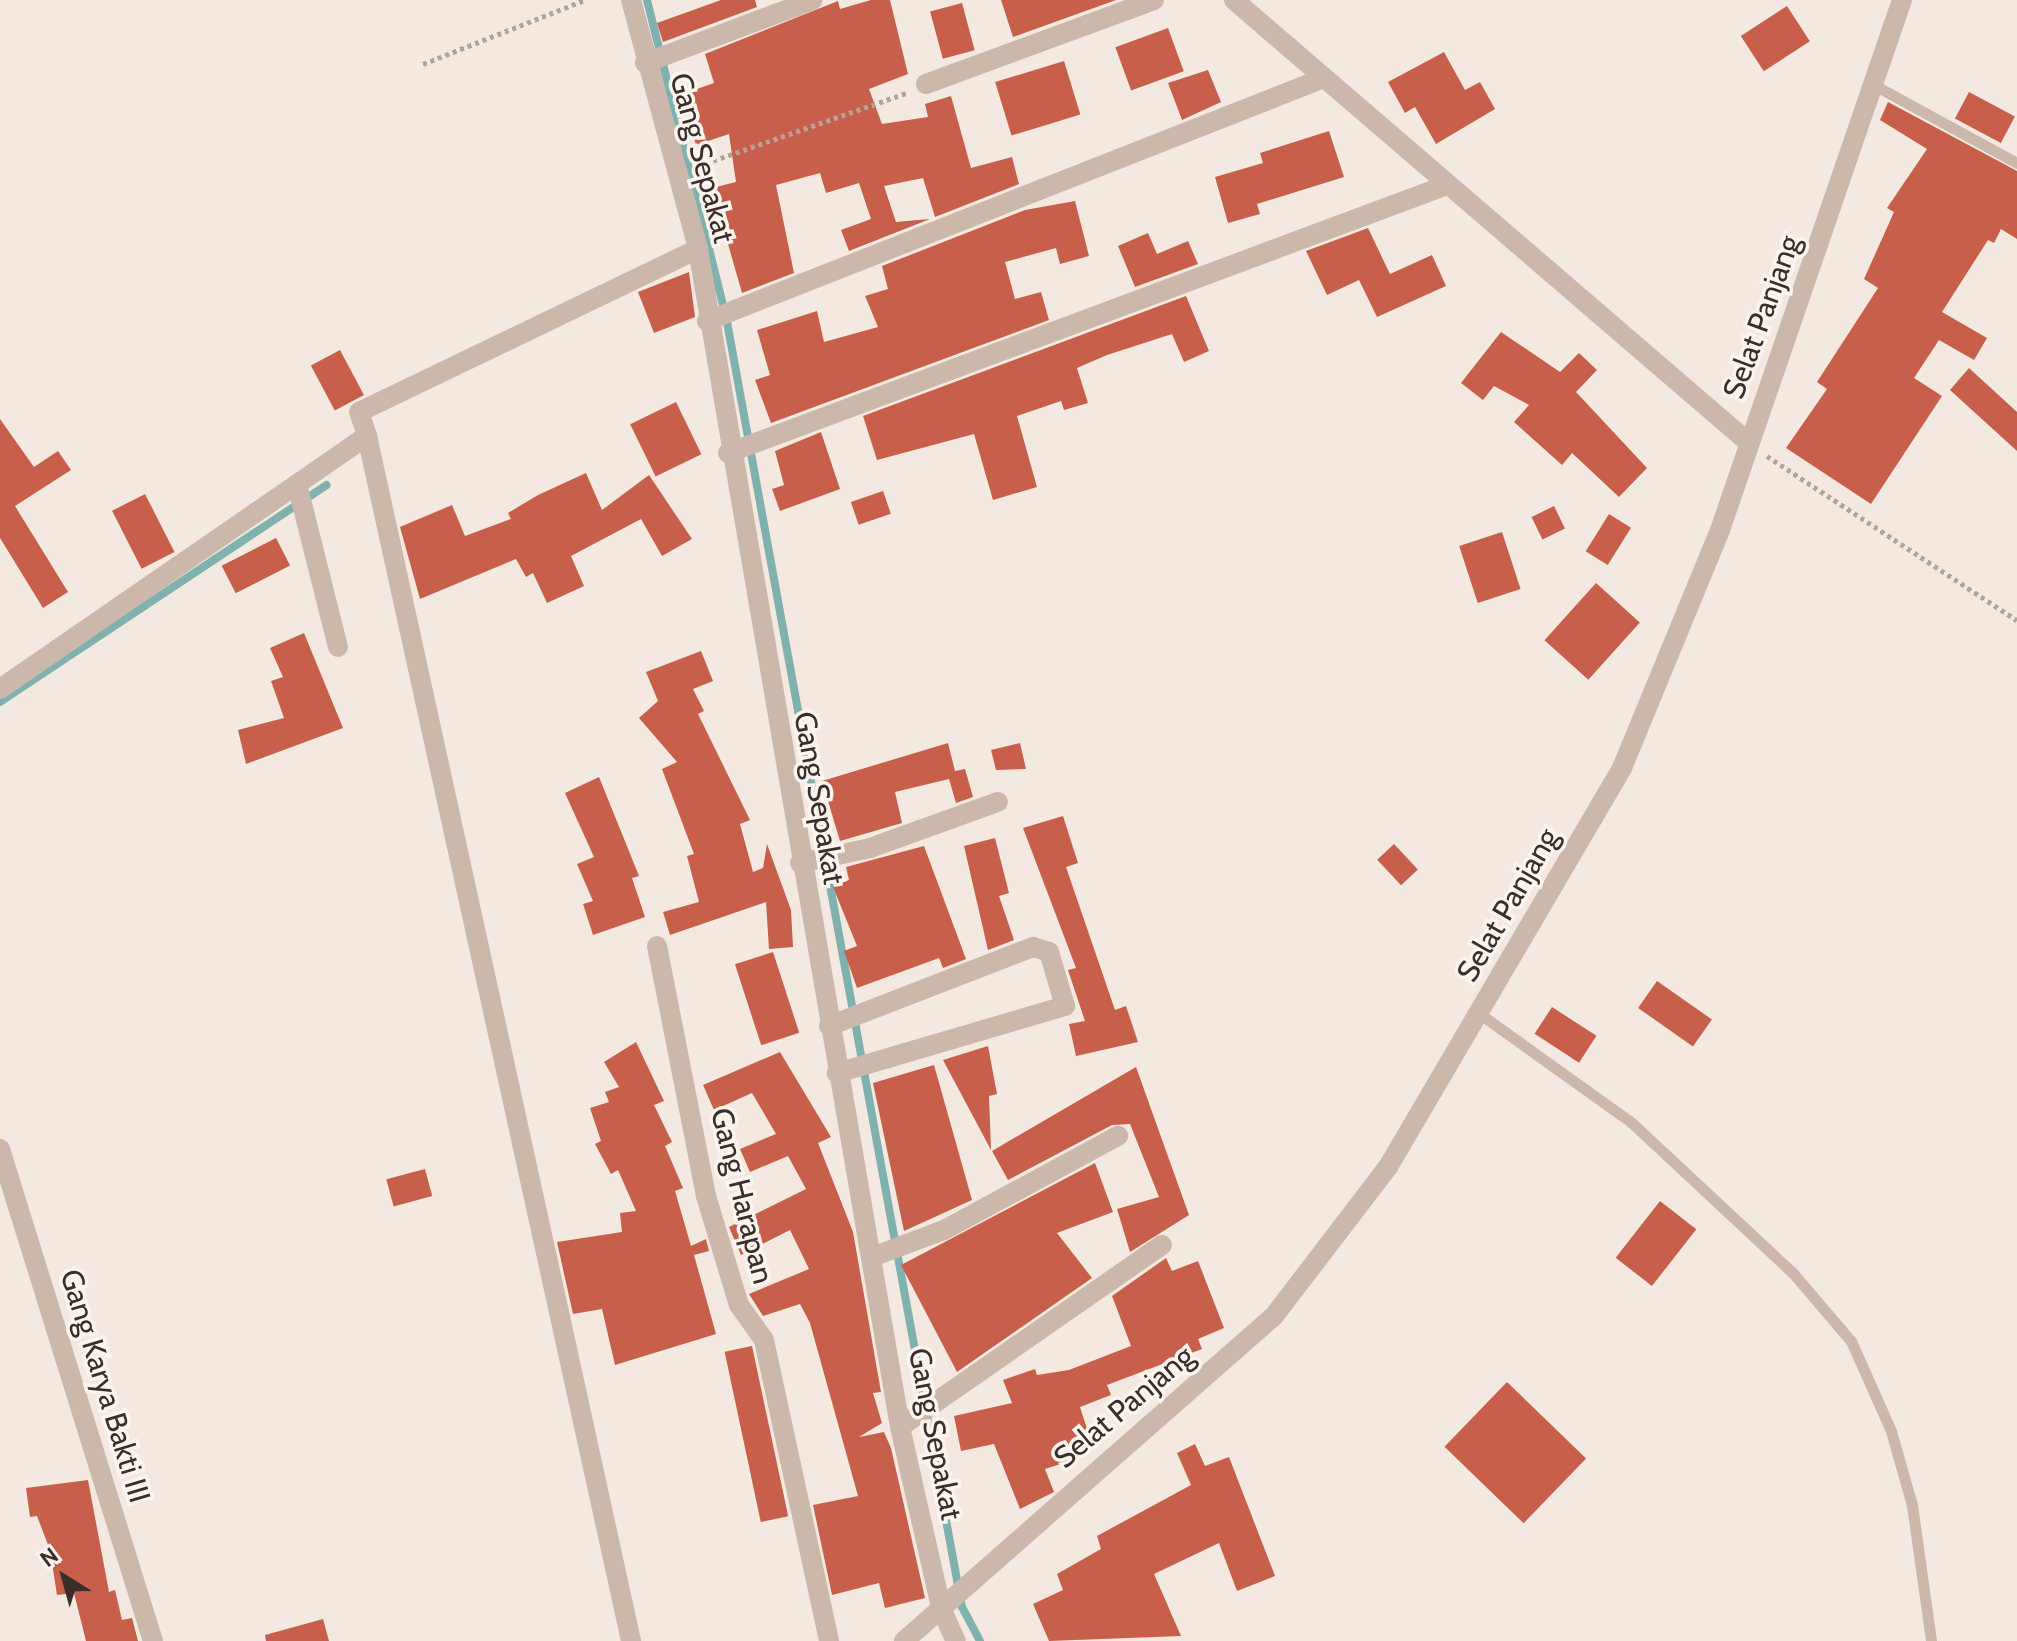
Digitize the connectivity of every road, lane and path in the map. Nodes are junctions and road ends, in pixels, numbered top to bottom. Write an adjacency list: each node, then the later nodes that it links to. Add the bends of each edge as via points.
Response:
1 (585, 0): 8 (path)
2 (631, 0): 7 (street, Gang Sepakat)
3 (813, 0): 7 (street)
4 (1154, 0): 10 (street)
5 (1234, 0): 9 (street)
6 (1902, 0): 11 (street, Selat Panjang)
7 (648, 62): 15 (street, Gang Sepakat)
8 (423, 64)
9 (1324, 78): 14 (street); 16 (street)
10 (926, 84): 13 (path)
11 (1874, 85): 12 (lane); 18 (street, Selat Panjang)
12 (2017, 163)
13 (691, 168)
14 (1447, 185): 18 (street); 19 (street)
15 (698, 249): 16 (street, Gang Sepakat); 17 (street, via 359,412)
16 (718, 318): 19 (street, Gang Sepakat)
17 (367, 436): 20 (street); 37 (street)
18 (1749, 443): 21 (path); 27 (street, Selat Panjang, via 1622,768)
19 (734, 451): 25 (street, Gang Sepakat)
20 (297, 484): 22 (street); 23 (street)
21 (2017, 620)
22 (338, 647)
23 (0, 689)
24 (998, 802): 25 (street)
25 (817, 861): 28 (street, Gang Sepakat)
26 (657, 946): 38 (street, Gang Harapan, via 709,1208 739,1305 764,1340)
27 (1480, 1014): 35 (street, Selat Panjang, via 1388,1167 1274,1316); 41 (lane, via 1632,1123 1792,1272 1851,1341 1891,1431 1912,1505)
28 (835, 1024): 29 (street, Gang Sepakat); 29 (street, via 1033,947 1049,952 1065,1006)
29 (845, 1069): 33 (street, Gang Sepakat)
30 (1118, 1136): 33 (street)
31 (0, 1149): 36 (street, Gang Karya Bakti III)
32 (1162, 1245): 34 (street)
33 (887, 1253): 34 (street, Gang Sepakat)
34 (908, 1422): 35 (street, Gang Sepakat)
35 (944, 1606): 39 (street, Selat Panjang); 40 (street, Gang Sepakat)
36 (153, 1641)
37 (631, 1641)
38 (829, 1641)
39 (904, 1641)
40 (956, 1641)
41 (1931, 1641)

